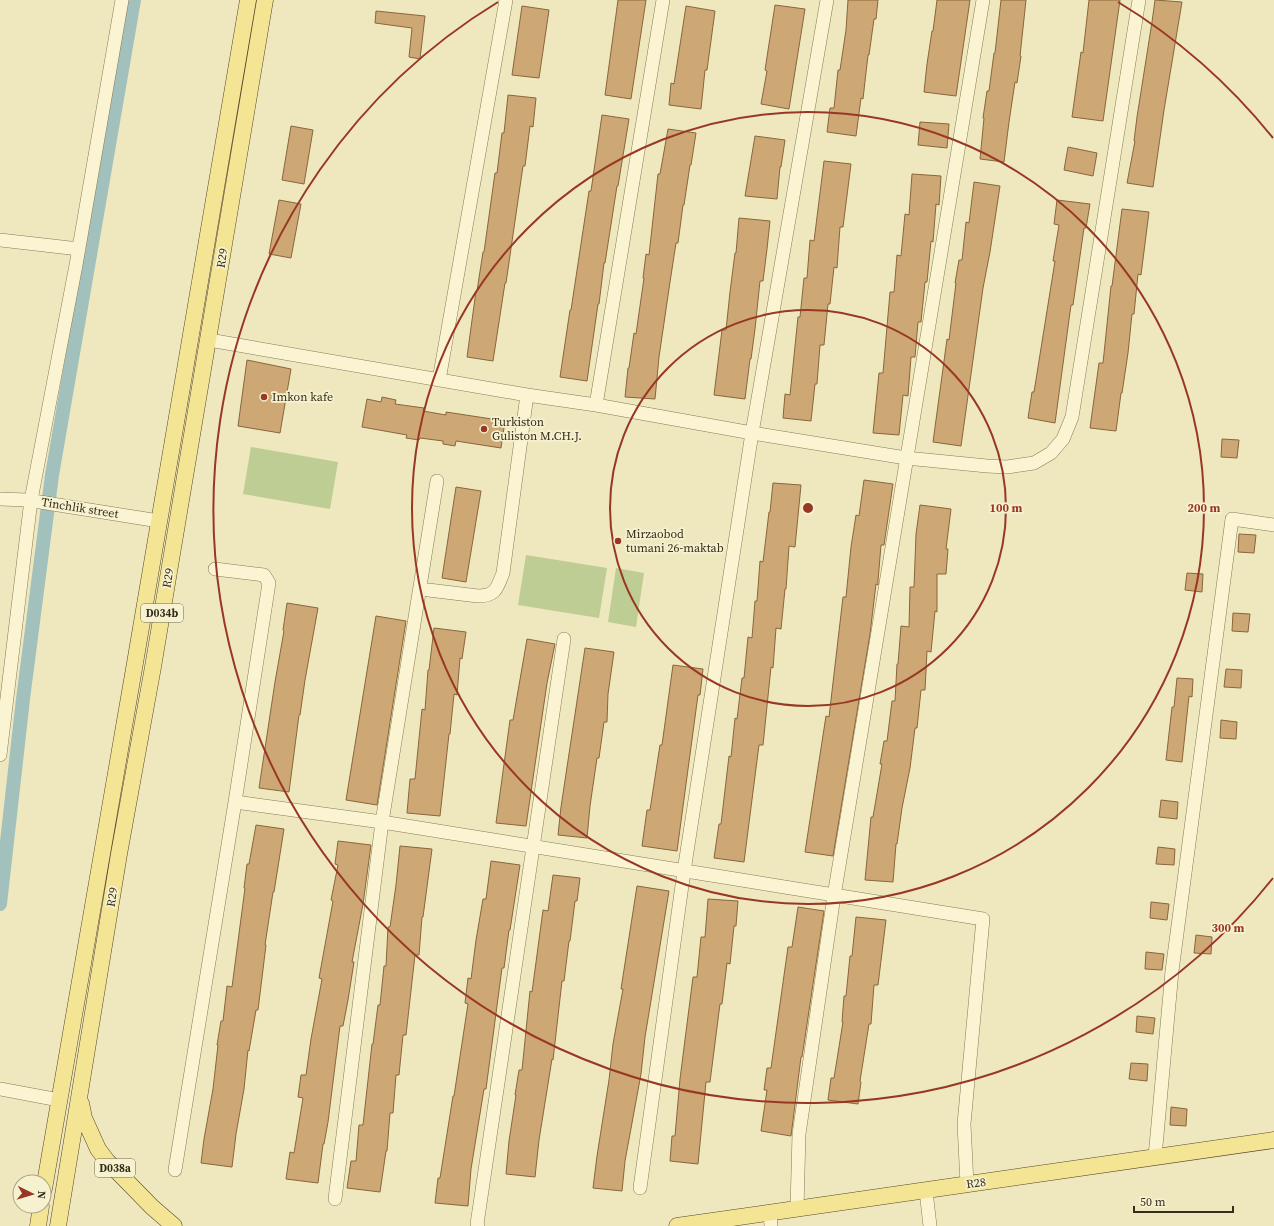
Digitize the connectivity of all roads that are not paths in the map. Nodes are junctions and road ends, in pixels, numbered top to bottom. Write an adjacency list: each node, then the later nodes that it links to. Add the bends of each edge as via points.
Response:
1 (122, 0): 10 (street)
2 (248, 0): 20 (main road, R29 / D034b)
3 (265, 0): 11 (main road, R29 / D034b)
4 (506, 0): 12 (street)
5 (663, 0): 14 (street)
6 (827, 0): 15 (street)
7 (983, 0): 16 (street)
8 (1139, 0): 16 (street, via 1072,417 1063,439 1051,452 1034,463 1007,467)
9 (0, 240): 10 (street)
10 (79, 249): 19 (street)
11 (209, 340): 12 (street); 26 (main road, R29 / D034b)
12 (439, 380): 13 (street)
13 (527, 396): 14 (street); 23 (street, via 503,573 497,590 488,596 478,596)
14 (596, 405): 15 (street)
15 (752, 433): 16 (street); 31 (street)
16 (906, 458): 32 (street)
17 (437, 481): 23 (street)
18 (0, 499): 19 (street, Tinchlik street)
19 (31, 500): 20 (street, Tinchlik street); 27 (street)
20 (159, 521): 25 (main road, R29 / D034b)
21 (1274, 525): 37 (street, via 1232,519 1172,971)
22 (215, 569): 28 (street, via 264,575 269,583)
23 (420, 589): 29 (street)
24 (564, 639): 30 (street)
25 (135, 662): 26 (main road); 35 (main road, R29 / D034b)
26 (153, 667): 34 (main road, R29 / D034b)
27 (0, 755)
28 (235, 802): 29 (street); 38 (street)
29 (382, 822): 30 (street); 43 (street)
30 (533, 846): 31 (street); 50 (street)
31 (684, 871): 32 (street); 41 (street)
32 (834, 896): 40 (street, via 983,919 964,1124); 44 (street, via 799,1134)
33 (0, 1089): 35 (street)
34 (79, 1095): 48 (main road, R29 / D034b); 49 (main road, D038a, via 84,1118 98,1149 152,1207)
35 (59, 1100): 39 (main road, R29 / D034b)
36 (1274, 1140): 37 (main road, R28)
37 (1155, 1157): 40 (main road, R28)
38 (176, 1170)
39 (46, 1174)
40 (967, 1184): 42 (main road, R28)
41 (640, 1188)
42 (926, 1191): 44 (main road, R28); 52 (street)
43 (335, 1199)
44 (797, 1208): 46 (main road, R28)
45 (40, 1214): 47 (main road)
46 (771, 1219): 51 (main road, R28)
47 (38, 1226)
48 (58, 1226)
49 (174, 1226)
50 (478, 1226)
51 (677, 1226)
52 (930, 1226)

